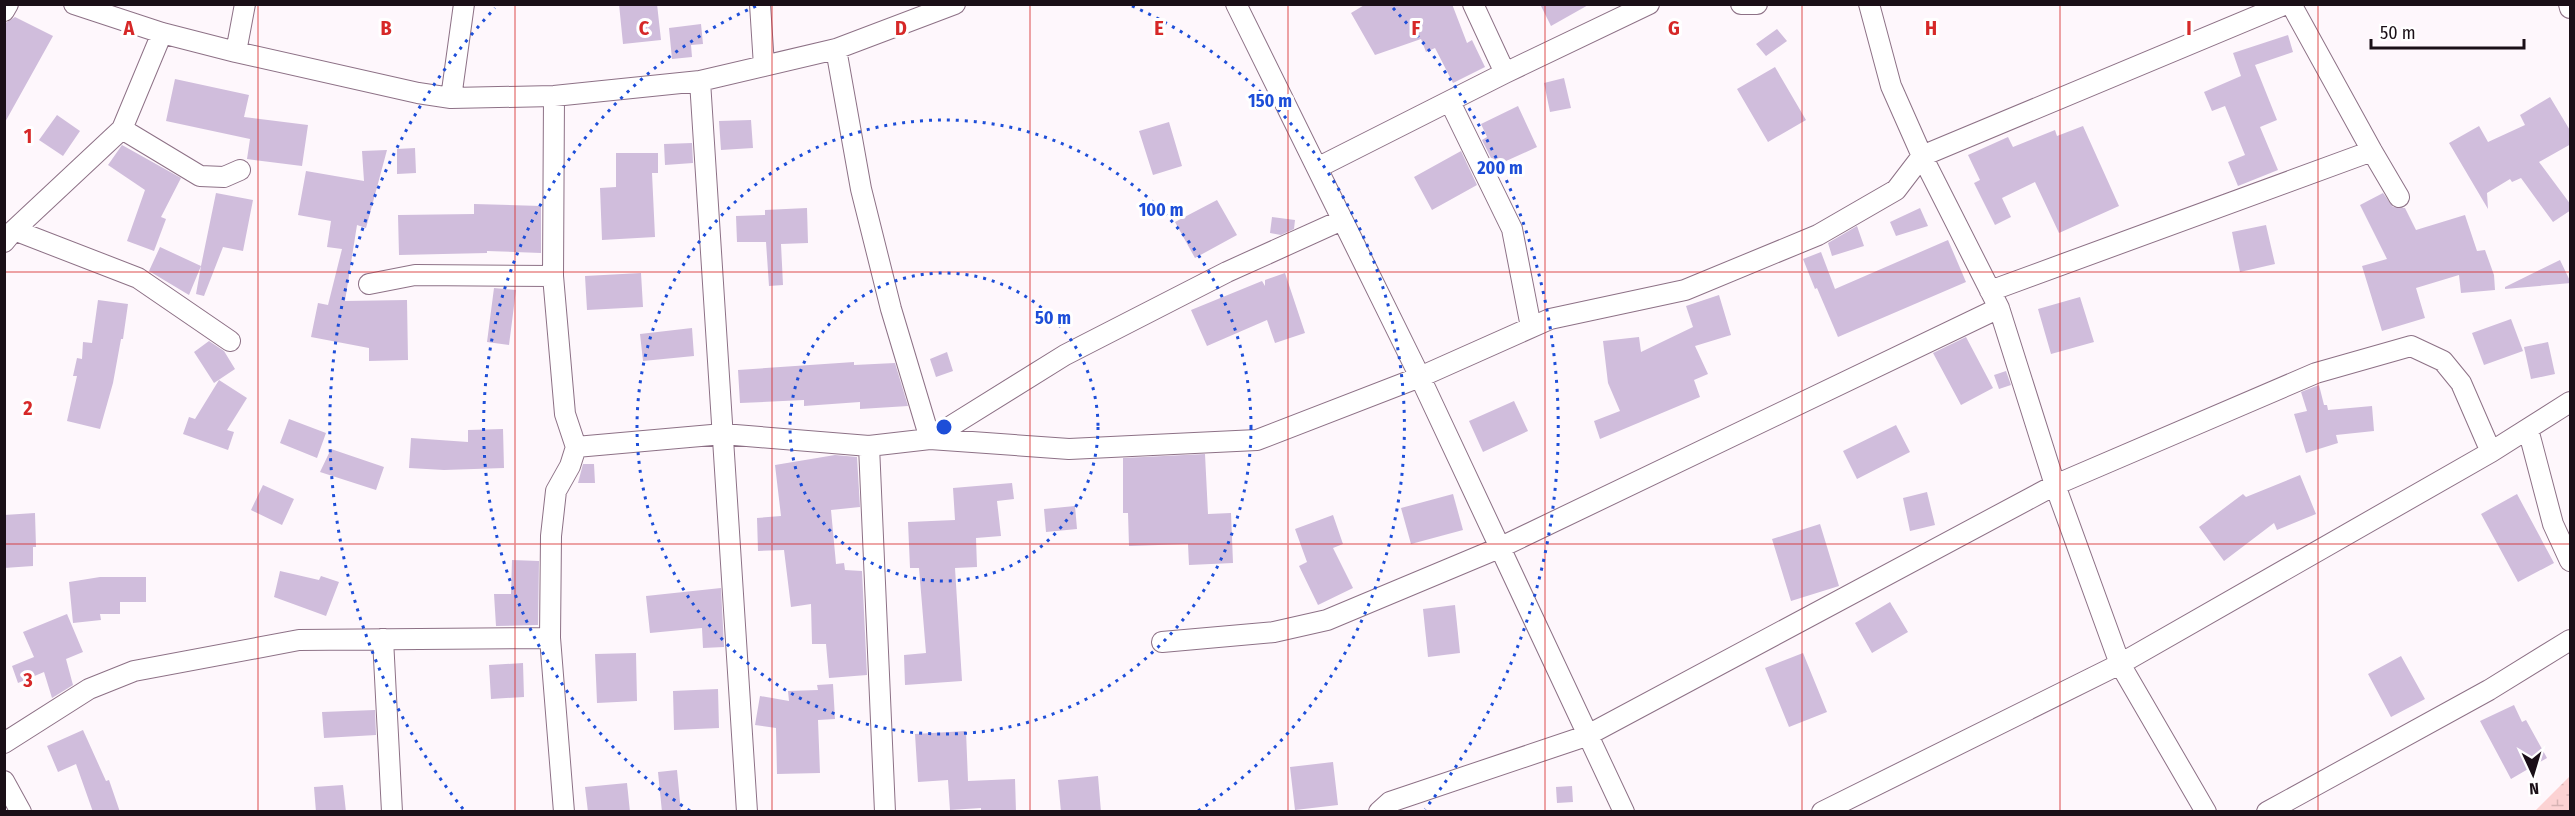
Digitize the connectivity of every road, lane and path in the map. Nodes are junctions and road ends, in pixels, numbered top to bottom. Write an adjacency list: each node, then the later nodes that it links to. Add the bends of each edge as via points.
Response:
1 (8, 4): 15 (street)
2 (74, 4): 16 (street)
3 (245, 4): 18 (street)
4 (464, 4): 23 (street)
5 (760, 4): 19 (street)
6 (955, 4): 17 (street)
7 (1236, 4): 28 (street)
8 (1473, 4): 20 (street)
9 (1650, 4): 20 (street)
10 (1741, 4): 11 (street)
11 (1757, 4)
12 (1869, 4): 27 (street, via 1891,86)
13 (2286, 4): 27 (street)
14 (2291, 4): 26 (street)
15 (4, 11)
16 (162, 33): 18 (street); 25 (street)
17 (836, 49): 19 (street); 42 (street, via 861,189 891,309)
18 (236, 52): 23 (street)
19 (764, 66): 21 (street)
20 (1505, 73): 24 (street)
21 (700, 81): 22 (street); 41 (street)
22 (554, 96): 23 (street); 33 (street)
23 (451, 98)
24 (1450, 102): 28 (street); 36 (street, via 1512,230)
25 (122, 129): 29 (street, via 200,176 224,177); 32 (street)
26 (2372, 151): 30 (street); 35 (street)
27 (1922, 156): 35 (street); 36 (street, via 1896,190 1818,235 1685,290 1550,319)
28 (1317, 168): 31 (street)
29 (240, 170)
30 (2399, 197)
31 (1342, 220): 38 (street); 42 (street, via 1227,272 1065,355)
32 (9, 236): 37 (street, via 138,278)
33 (553, 276): 34 (street, via 415,275); 44 (street, via 565,414)
34 (369, 284)
35 (1995, 300): 46 (street); 47 (street)
36 (1531, 327): 38 (street)
37 (230, 341)
38 (1420, 377): 42 (street, via 1257,440 1069,449); 47 (street)
39 (2571, 402): 40 (street)
40 (2528, 429): 45 (street); 48 (street, via 2553,524)
41 (723, 434): 43 (street); 44 (street); 60 (street)
42 (930, 439): 43 (street)
43 (869, 446): 61 (street)
44 (576, 447): 49 (street, via 556,491 551,536)
45 (2492, 452): 46 (street, via 2461,383 2443,361 2411,346 2316,373); 53 (street)
46 (2055, 485): 53 (street); 54 (street)
47 (1499, 548): 52 (street, via 1328,620 1274,632); 54 (street)
48 (2571, 561)
49 (550, 638): 50 (street); 59 (street)
50 (383, 639): 55 (street, via 299,640 134,671 89,689); 58 (street)
51 (2571, 640): 66 (street, via 2489,690)
52 (1162, 642)
53 (2120, 664): 64 (street); 65 (street)
54 (1586, 736): 62 (street, via 1390,802); 63 (street)
55 (4, 743)
56 (4, 781): 57 (street)
57 (21, 812)
58 (392, 812)
59 (564, 812)
60 (747, 812)
61 (885, 812)
62 (1379, 812)
63 (1624, 812)
64 (1822, 812)
65 (2206, 812)
66 (2267, 812)

